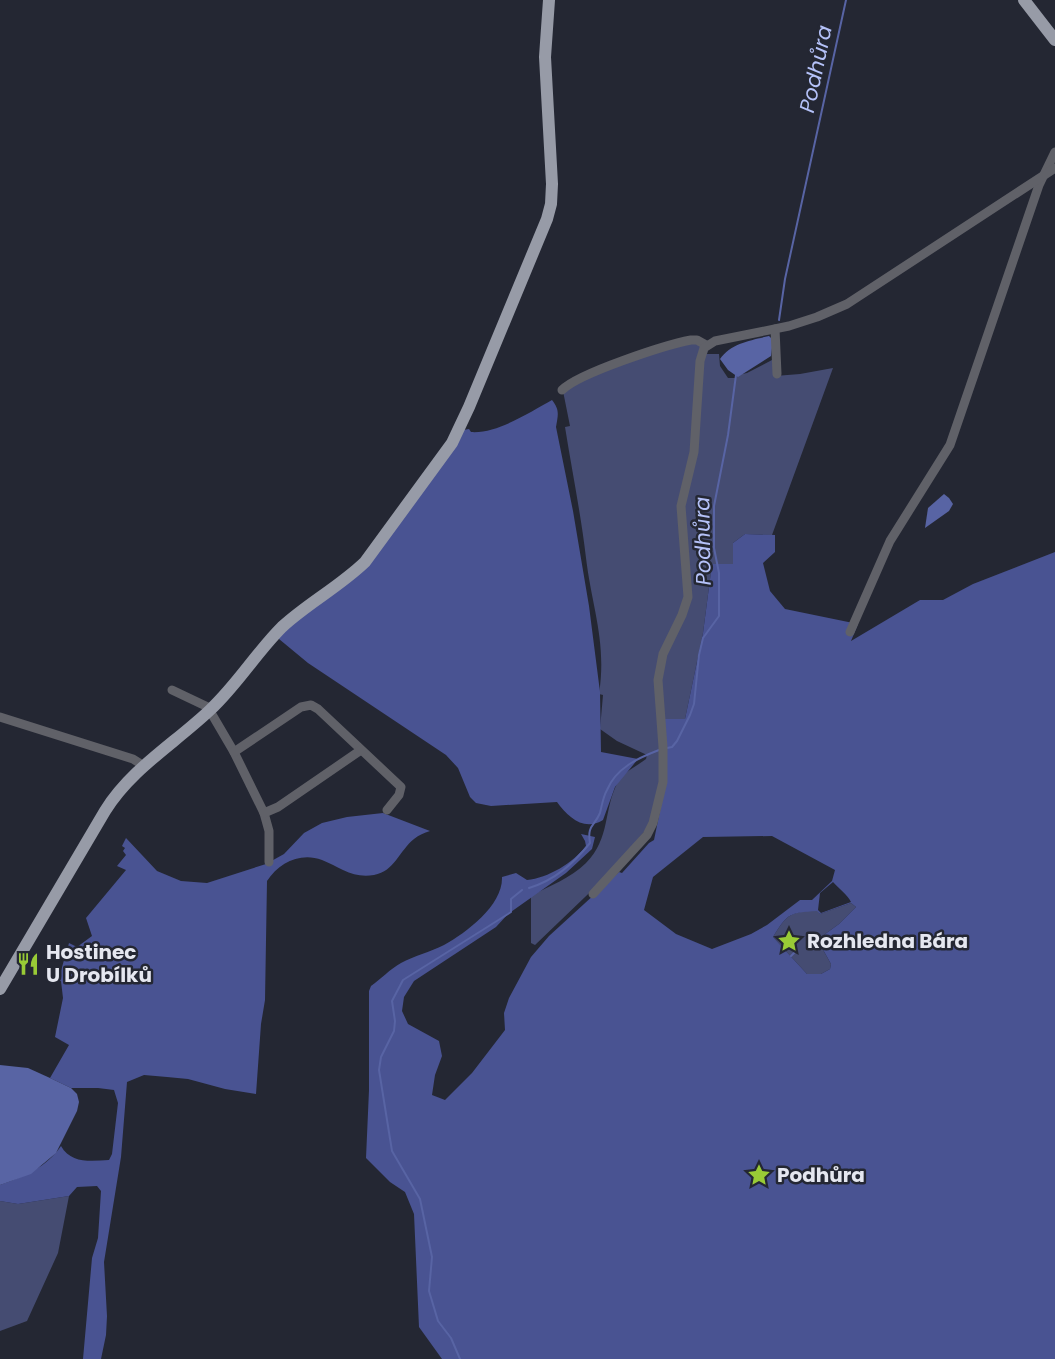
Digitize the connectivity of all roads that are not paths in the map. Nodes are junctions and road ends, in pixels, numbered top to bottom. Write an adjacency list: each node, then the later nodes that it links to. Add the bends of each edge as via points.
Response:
1 (549, 0): 13 (main road, via 545,57 551,204 541,238 462,424 446,452 365,562 283,627)
2 (1024, 0): 3 (main road)
3 (1055, 40)
4 (1055, 152): 6 (street)
5 (1055, 168): 6 (street)
6 (1043, 175): 7 (street, via 858,298 817,317); 11 (street, via 950,445 890,541)
7 (775, 328): 8 (street); 9 (street)
8 (706, 345): 10 (street, via 691,340 646,353); 21 (street, via 700,361 694,452 681,506 688,597 663,654 658,680 663,782 647,835)
9 (777, 374)
10 (562, 390)
11 (850, 632)
12 (172, 690): 13 (street)
13 (211, 710): 16 (street); 17 (main road)
14 (0, 717): 17 (street, via 134,759)
15 (361, 750): 16 (street, via 318,709 308,705); 18 (street, via 401,787 401,793); 19 (street)
16 (234, 752): 19 (street)
17 (144, 766): 22 (main road, via 110,802)
18 (387, 810)
19 (264, 813): 20 (street, via 269,831)
20 (269, 862)
21 (593, 894)
22 (0, 990)

